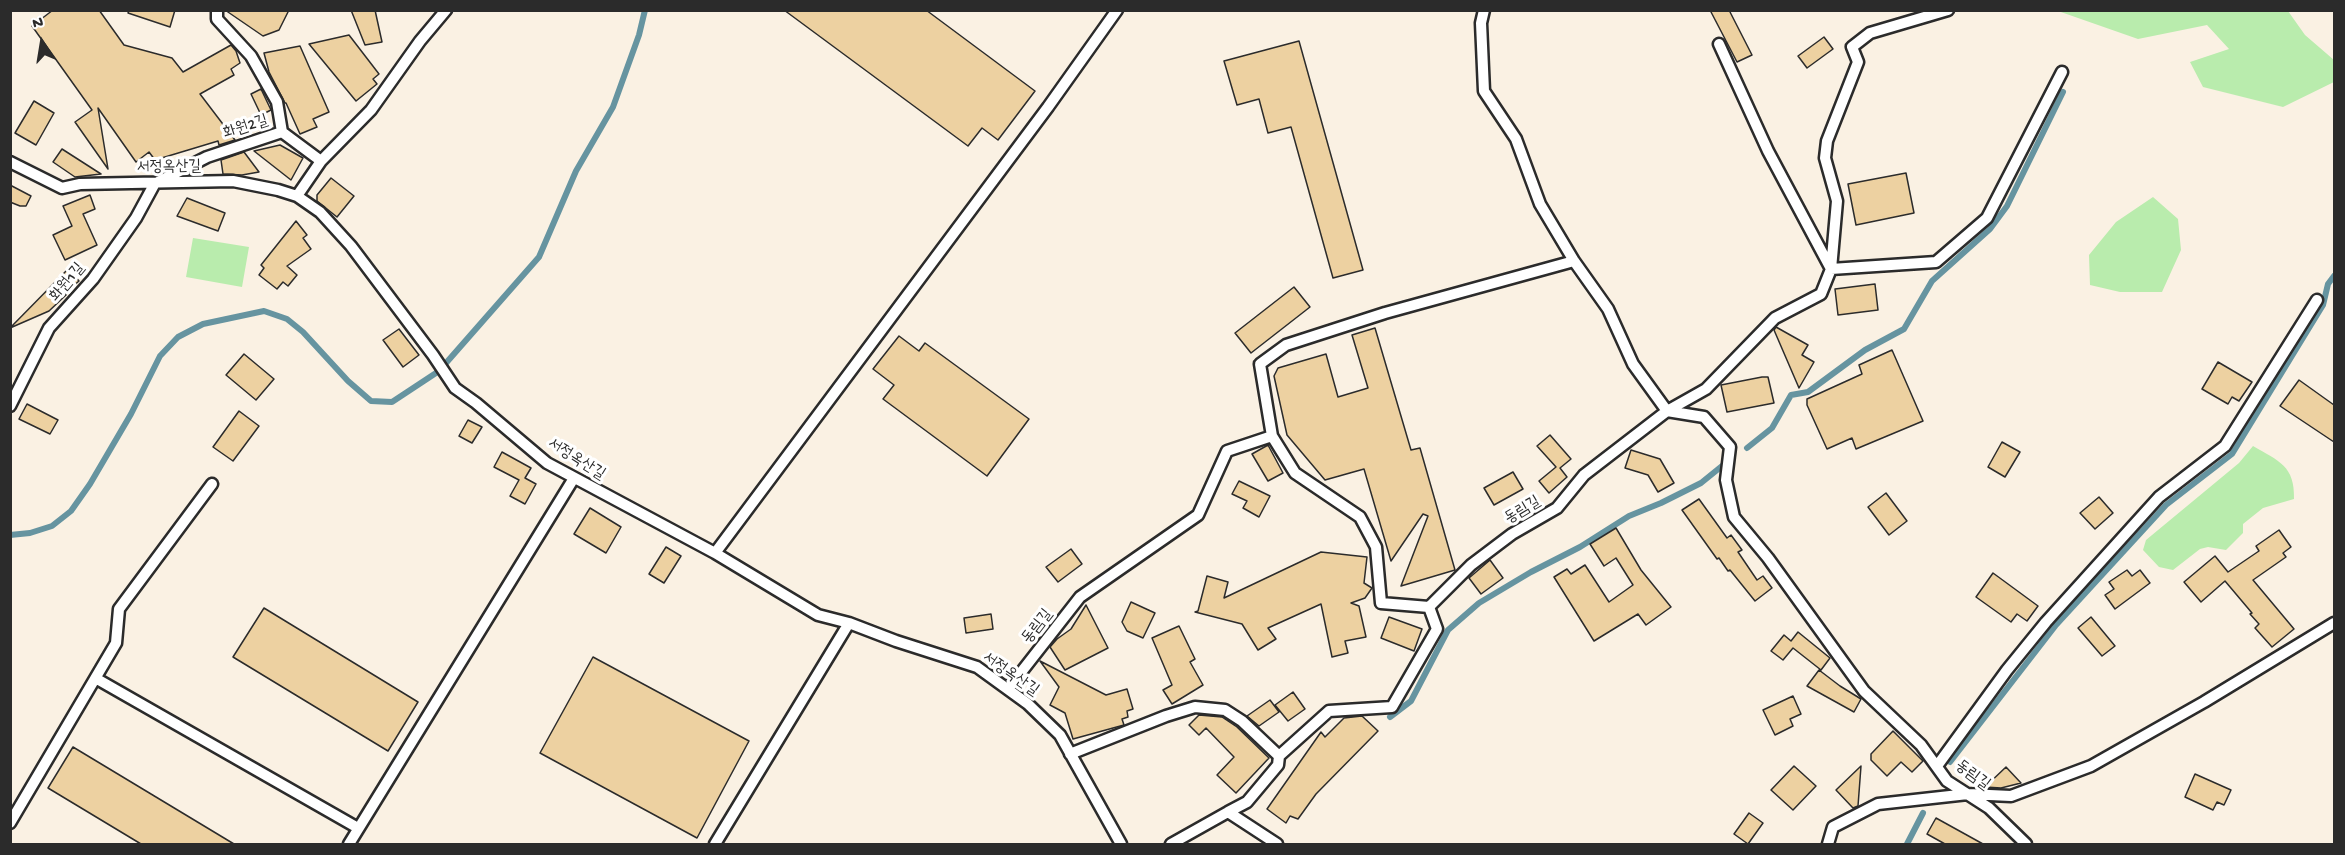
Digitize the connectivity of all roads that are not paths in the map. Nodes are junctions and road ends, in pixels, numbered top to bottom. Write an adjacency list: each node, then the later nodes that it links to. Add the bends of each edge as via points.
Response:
1 (218, 10): 8 (lane, 화원2길, via 217,19 251,56 277,102)
2 (446, 10): 9 (lane, via 371,110)
3 (1117, 10): 21 (lane)
4 (1484, 10): 13 (lane, via 1484,91 1516,139 1540,204)
5 (1948, 10): 14 (lane, via 1870,33 1852,47 1858,62 1827,141 1825,158 1838,201)
6 (1719, 44): 14 (lane, via 1768,151)
7 (2062, 72): 14 (lane, via 1987,218 1936,262)
8 (282, 132): 9 (lane); 11 (lane, 화원2길, via 207,157)
9 (321, 161): 12 (lane)
10 (10, 162): 11 (lane, 서정옥산길, via 62,188 80,184)
11 (155, 183): 12 (lane, 서정옥산길, via 233,182); 16 (lane, 화원1길, via 136,218 93,279 49,328)
12 (297, 196): 19 (lane, 서정옥산길, via 320,212 351,246 455,388 547,463)
13 (1574, 261): 17 (lane, via 1608,309 1633,364); 18 (lane, via 1286,345 1260,364)
14 (1831, 269): 17 (lane, via 1821,294 1775,318 1706,389)
15 (2317, 300): 29 (lane, via 2225,446 2159,497 2046,622)
16 (10, 406)
17 (1666, 411): 22 (lane, 동림길, via 1584,475 1557,508 1512,534 1471,565); 29 (lane, 동림길, via 1704,417 1730,447 1726,480 1734,517 1864,691 1921,745)
18 (1272, 436): 22 (lane, via 1295,473 1360,517 1376,548 1381,603); 26 (lane, 동림길, via 1227,451 1198,515 1080,597)
19 (573, 478): 21 (lane, 서정옥산길); 33 (lane)
20 (212, 484): 25 (lane, via 119,609 116,643)
21 (715, 554): 23 (lane, 서정옥산길, via 818,615)
22 (1429, 607): 28 (lane, via 1437,629 1392,707 1329,711)
23 (849, 623): 26 (lane, 서정옥산길, via 976,667); 35 (lane)
24 (2334, 623): 30 (lane, via 2091,766 2011,796)
25 (97, 679): 32 (lane); 33 (lane)
26 (1008, 689): 27 (lane, 서정옥산길, via 1060,735)
27 (1070, 754): 28 (lane, via 1195,708 1225,710); 36 (lane, 서정옥산길)
28 (1279, 756): 31 (lane, via 1278,765 1247,802)
29 (1937, 766): 30 (lane, 동림길, via 1947,781)
30 (1968, 794): 39 (lane, via 1878,804 1833,827); 40 (lane, 동림길, via 1989,808)
31 (1228, 812): 37 (lane); 38 (lane)
32 (10, 823)
33 (358, 828): 34 (lane)
34 (349, 844)
35 (715, 844)
36 (1121, 844)
37 (1171, 844)
38 (1277, 844)
39 (1828, 844)
40 (2026, 844)

